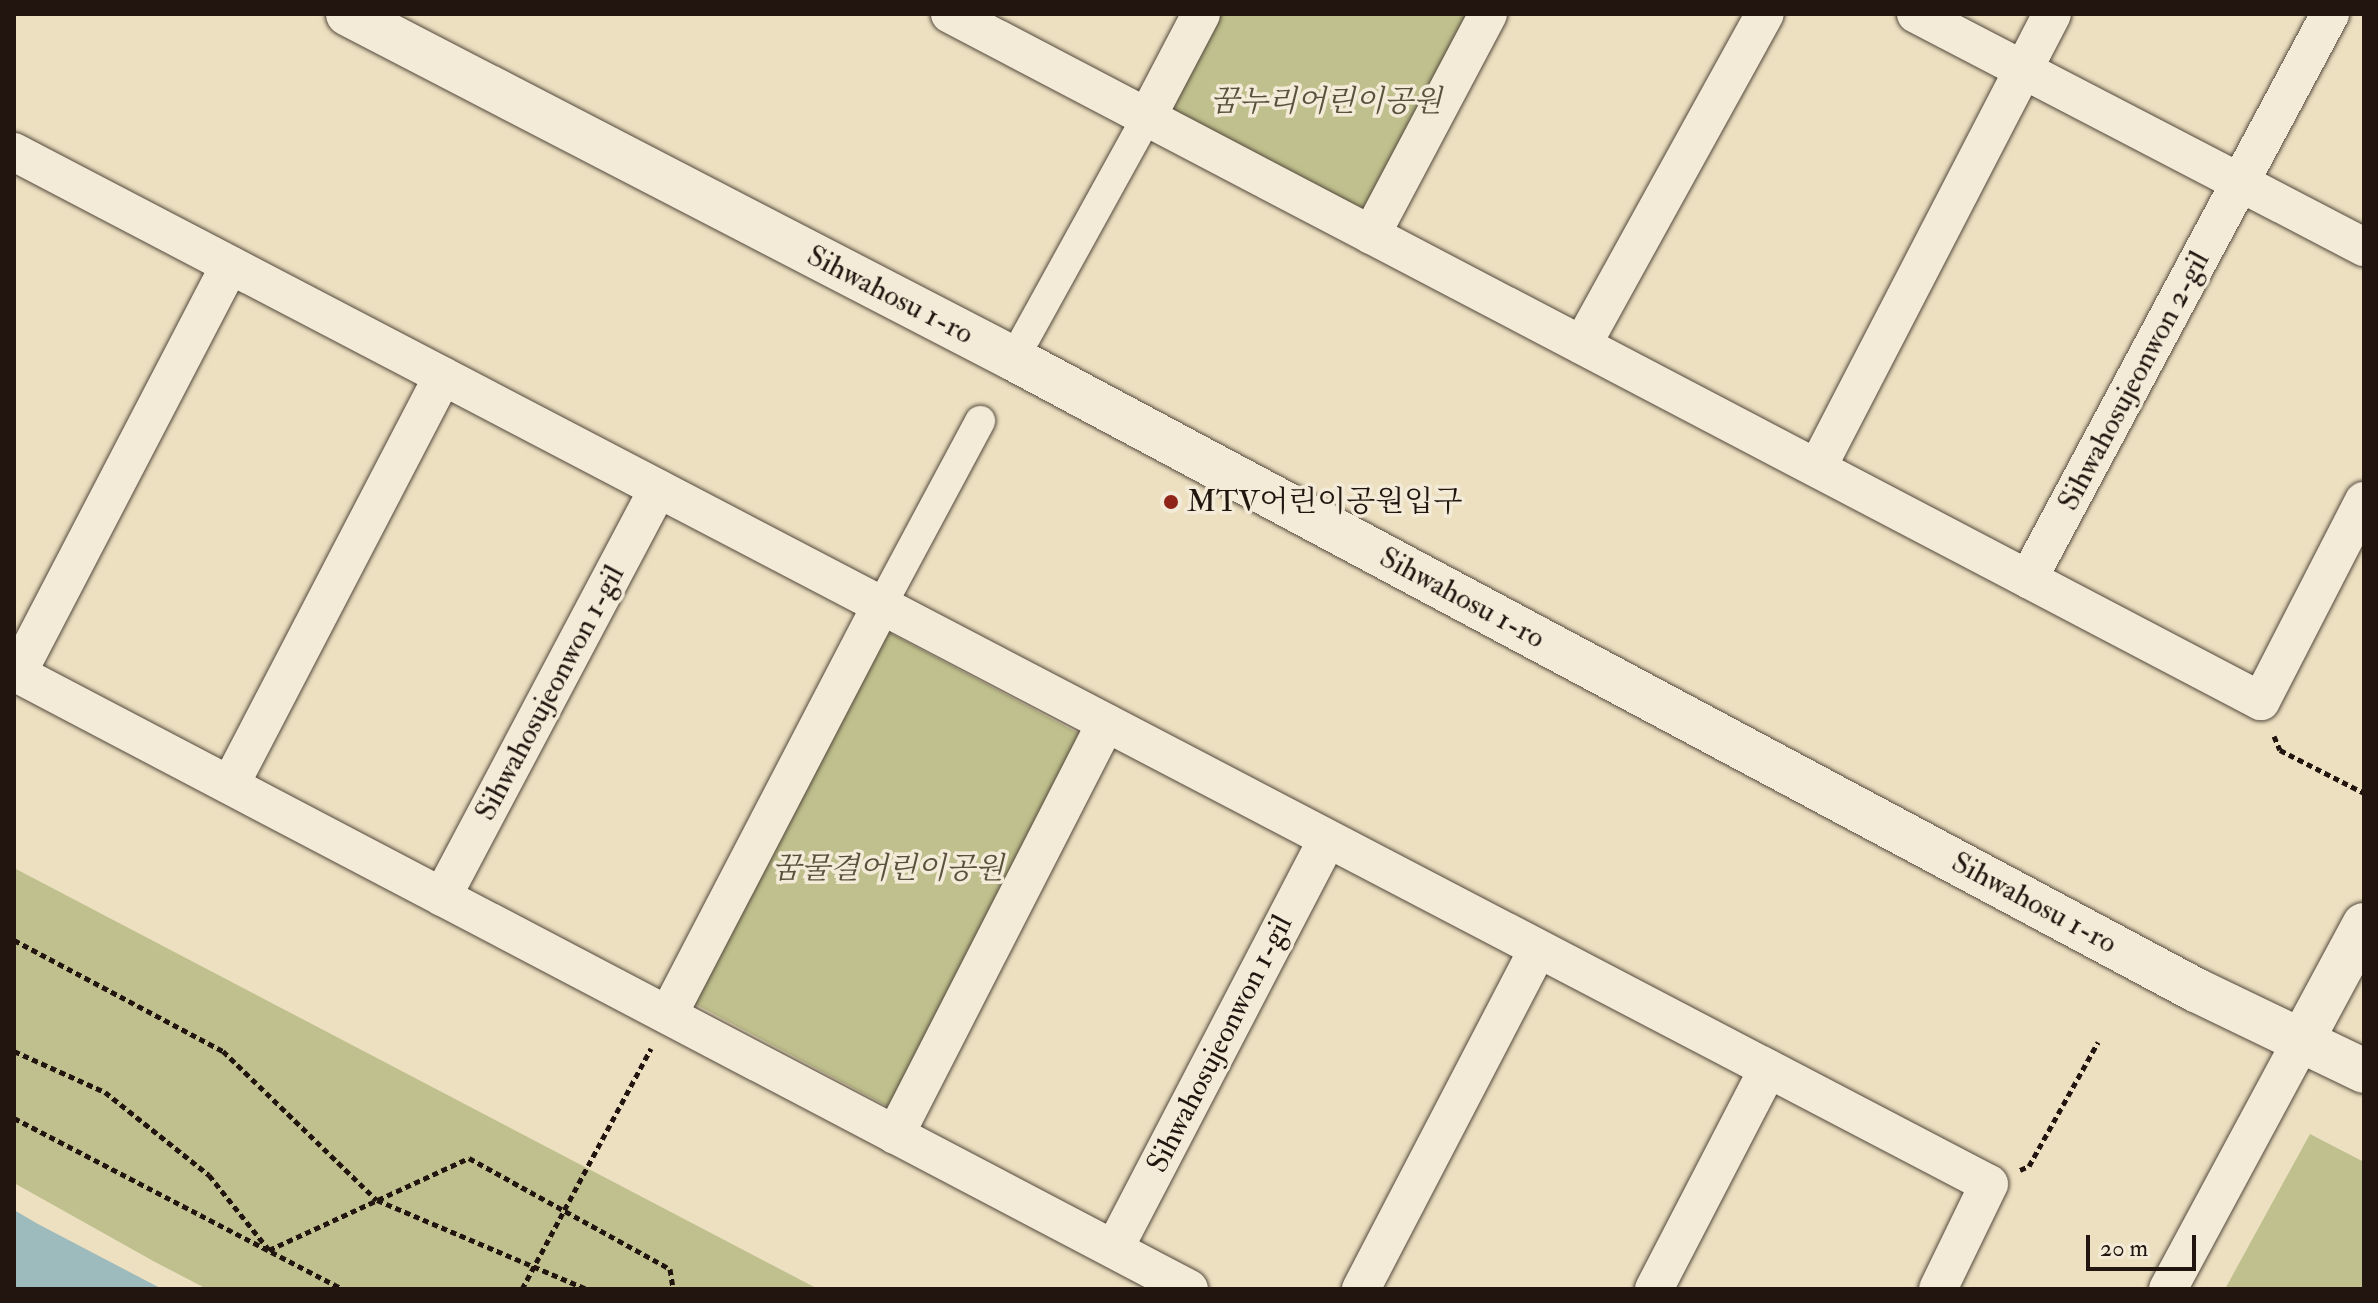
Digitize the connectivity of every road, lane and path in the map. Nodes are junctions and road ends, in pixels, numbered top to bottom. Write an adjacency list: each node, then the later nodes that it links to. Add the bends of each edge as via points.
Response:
1 (348, 14): 37 (main road, Sihwahosu 1-ro, via 1028,366)
2 (950, 14): 10 (street)
3 (1201, 14): 10 (street)
4 (1488, 14): 13 (street)
5 (1765, 14): 17 (street)
6 (1916, 14): 9 (street)
7 (2052, 14): 9 (street)
8 (2330, 14): 12 (street, Sihwahosujeonwon 2-gil)
9 (2023, 70): 12 (street); 20 (street)
10 (1147, 117): 13 (street); 16 (street)
11 (14, 152): 15 (street)
12 (2240, 182): 14 (street); 23 (street, Sihwahosujeonwon 2-gil)
13 (1371, 235): 17 (street)
14 (2364, 247)
15 (230, 265): 18 (street); 25 (street)
16 (1025, 338)
17 (1582, 345): 20 (street)
18 (443, 376): 21 (street); 28 (street)
19 (980, 421): 24 (street)
20 (1817, 468): 23 (street)
21 (658, 489): 24 (street); 31 (street, Sihwahosujeonwon 1-gil)
22 (2364, 501): 26 (street)
23 (2028, 579): 26 (street)
24 (881, 606): 27 (street); 35 (street)
25 (16, 673): 28 (street)
26 (2261, 701): 29 (path, via 2280,750)
27 (1106, 723): 30 (street); 42 (street)
28 (230, 785): 31 (street)
29 (2364, 793)
30 (1327, 839): 34 (street); 46 (street, Sihwahosujeonwon 1-gil)
31 (442, 897): 35 (street)
32 (2364, 925): 37 (main road)
33 (14, 940): 44 (path, via 223,1051)
34 (1538, 949): 39 (street); 54 (street)
35 (668, 1015): 42 (street); 45 (path)
36 (2098, 1042): 43 (path, via 2029,1166)
37 (2301, 1042): 40 (main road, Sihwahosu 1-ro); 57 (street)
38 (14, 1051): 47 (path, via 42,1060 116,1101 209,1175)
39 (1768, 1069): 43 (street); 55 (street)
40 (2364, 1071)
41 (14, 1118): 47 (path)
42 (895, 1135): 46 (street)
43 (1989, 1184): 56 (street)
44 (377, 1200): 45 (path, via 469,1158); 47 (path); 48 (path)
45 (567, 1212): 48 (path); 52 (path, via 670,1269)
46 (1114, 1249): 53 (street)
47 (269, 1250): 49 (path)
48 (535, 1267): 50 (path); 51 (path)
49 (343, 1289)
50 (522, 1289)
51 (587, 1289)
52 (673, 1289)
53 (1189, 1289)
54 (1361, 1289)
55 (1654, 1289)
56 (1938, 1289)
57 (2168, 1289)

